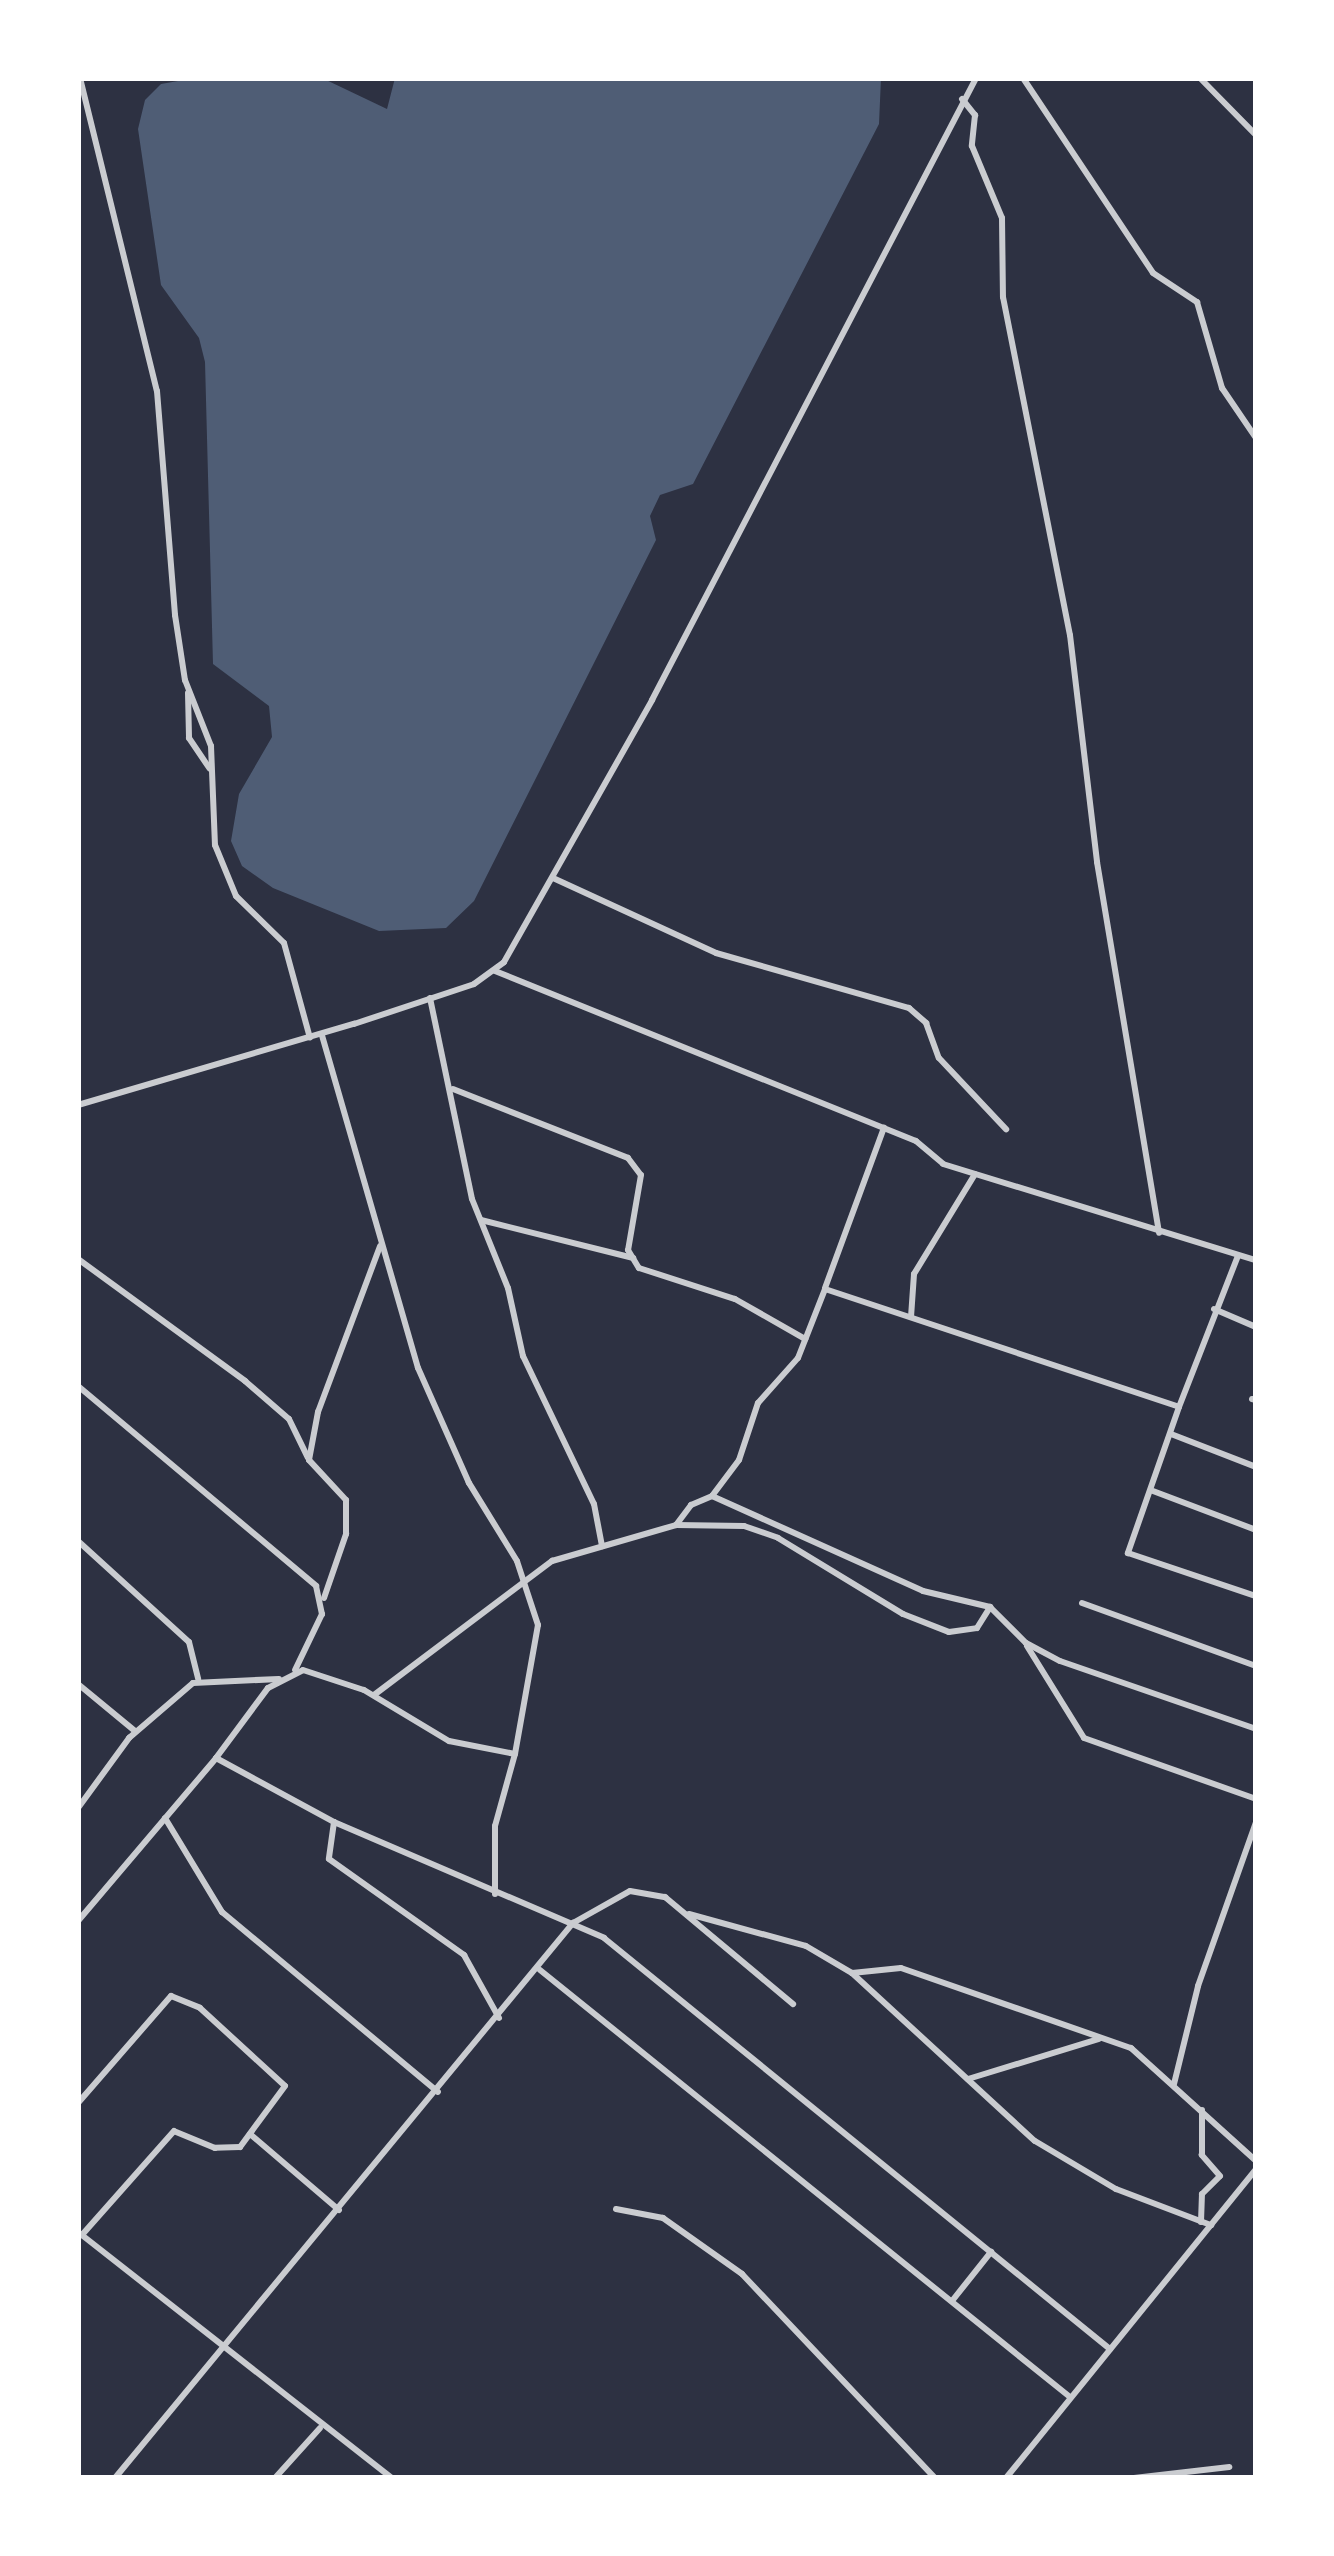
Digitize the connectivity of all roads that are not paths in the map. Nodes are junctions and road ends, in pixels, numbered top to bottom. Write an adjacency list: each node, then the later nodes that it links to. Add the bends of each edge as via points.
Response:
1 (80, 78): 8 (street, via 157,391)
2 (976, 78): 5 (street)
3 (1023, 78): 7 (street, via 1153,273 1197,302 1222,388)
4 (1200, 78): 6 (street)
5 (962, 99): 10 (street); 21 (street, via 975,115 972,146 1001,218 1003,296 1070,635 1097,862)
6 (1256, 135)
7 (1256, 438)
8 (188, 690): 9 (street, via 208,734); 9 (street, via 187,731)
9 (211, 770): 14 (street, via 210,822 222,873 284,943)
10 (553, 878): 11 (street); 18 (street, via 716,953 909,1008 926,1023 939,1058)
11 (495, 970): 12 (street); 17 (street)
12 (430, 998): 13 (street); 15 (street)
13 (322, 1034): 14 (street); 22 (street)
14 (310, 1038): 16 (street)
15 (453, 1090): 20 (street); 24 (street, via 628,1158 641,1175)
16 (78, 1105)
17 (884, 1128): 19 (street); 27 (street)
18 (1006, 1129)
19 (975, 1174): 21 (street); 29 (street, via 914,1274)
20 (481, 1220): 24 (street); 42 (street, via 523,1357 594,1504)
21 (1159, 1233): 23 (street)
22 (381, 1243): 35 (street, via 318,1412); 43 (street, via 440,1420)
23 (1238, 1256): 26 (street); 28 (street)
24 (633, 1258): 31 (street, via 639,1268 735,1299)
25 (78, 1259): 35 (street, via 289,1419)
26 (1256, 1260)
27 (825, 1289): 29 (street); 31 (street)
28 (1214, 1309): 30 (street); 33 (street)
29 (911, 1317): 33 (street)
30 (1256, 1327)
31 (806, 1339): 38 (street, via 758,1403 740,1460)
32 (78, 1386): 45 (street, via 264,1539)
33 (1179, 1407): 34 (street)
34 (1172, 1434): 36 (street); 37 (street)
35 (309, 1460): 45 (street, via 346,1500 346,1534)
36 (1256, 1467)
37 (1152, 1490): 40 (street); 44 (street, via 1128,1553)
38 (712, 1496): 39 (street, via 691,1505); 47 (street, via 923,1591)
39 (676, 1525): 42 (street); 47 (street, via 729,1525 778,1538 903,1614 949,1632 977,1628)
40 (1256, 1530)
41 (78, 1541): 52 (street, via 189,1642)
42 (602, 1546): 43 (street, via 552,1561)
43 (525, 1580): 54 (street); 57 (street, via 538,1624)
44 (1256, 1596)
45 (324, 1600): 50 (street)
46 (1082, 1603): 49 (street)
47 (990, 1607): 48 (street)
48 (1026, 1643): 55 (street); 59 (street, via 1084,1738)
49 (1256, 1666)
50 (293, 1673): 51 (street); 54 (street, via 316,1672)
51 (279, 1679): 52 (street); 58 (street)
52 (198, 1681): 56 (street)
53 (78, 1684): 56 (street)
54 (374, 1695): 57 (street, via 449,1741)
55 (1256, 1729)
56 (136, 1732): 60 (street)
57 (515, 1754): 64 (street, via 495,1826)
58 (217, 1758): 61 (street); 62 (street)
59 (1256, 1799)
60 (78, 1808)
61 (165, 1818): 66 (street); 75 (street, via 222,1912)
62 (334, 1822): 64 (street); 71 (street, via 329,1859 464,1955)
63 (1256, 1822): 74 (street, via 1198,1986)
64 (495, 1894): 67 (street)
65 (686, 1913): 67 (street, via 665,1897 630,1891); 69 (street, via 806,1946); 70 (street, via 719,1949)
66 (78, 1921)
67 (573, 1924): 68 (street); 84 (street, via 653,1975)
68 (540, 1970): 71 (street); 85 (street)
69 (852, 1973): 72 (street, via 901,1968); 73 (street)
70 (794, 2005)
71 (500, 2019): 75 (street)
72 (1102, 2038): 73 (street); 74 (street, via 1131,2048)
73 (967, 2079): 82 (street, via 1035,2141 1083,2171)
74 (1174, 2084): 77 (street)
75 (438, 2092): 81 (street)
76 (78, 2103): 78 (street, via 165,2000 178,1995 284,2080 283,2096)
77 (1202, 2110): 79 (street); 82 (street, via 1202,2155 1220,2176 1202,2194)
78 (250, 2134): 81 (street); 83 (street, via 227,2150 174,2131)
79 (1256, 2164): 82 (street)
80 (616, 2209): 94 (street, via 663,2218 742,2274)
81 (339, 2210): 87 (street)
82 (1206, 2223): 86 (street)
83 (80, 2234): 87 (street)
84 (991, 2252): 85 (street); 86 (street)
85 (952, 2302): 88 (street)
86 (1110, 2349): 88 (street)
87 (221, 2350): 89 (street); 91 (street)
88 (1070, 2397): 95 (street)
89 (320, 2428): 92 (street); 93 (street)
90 (1229, 2468): 96 (street)
91 (115, 2478)
92 (275, 2478)
93 (392, 2478)
94 (935, 2478)
95 (1006, 2478)
96 (1133, 2478)

